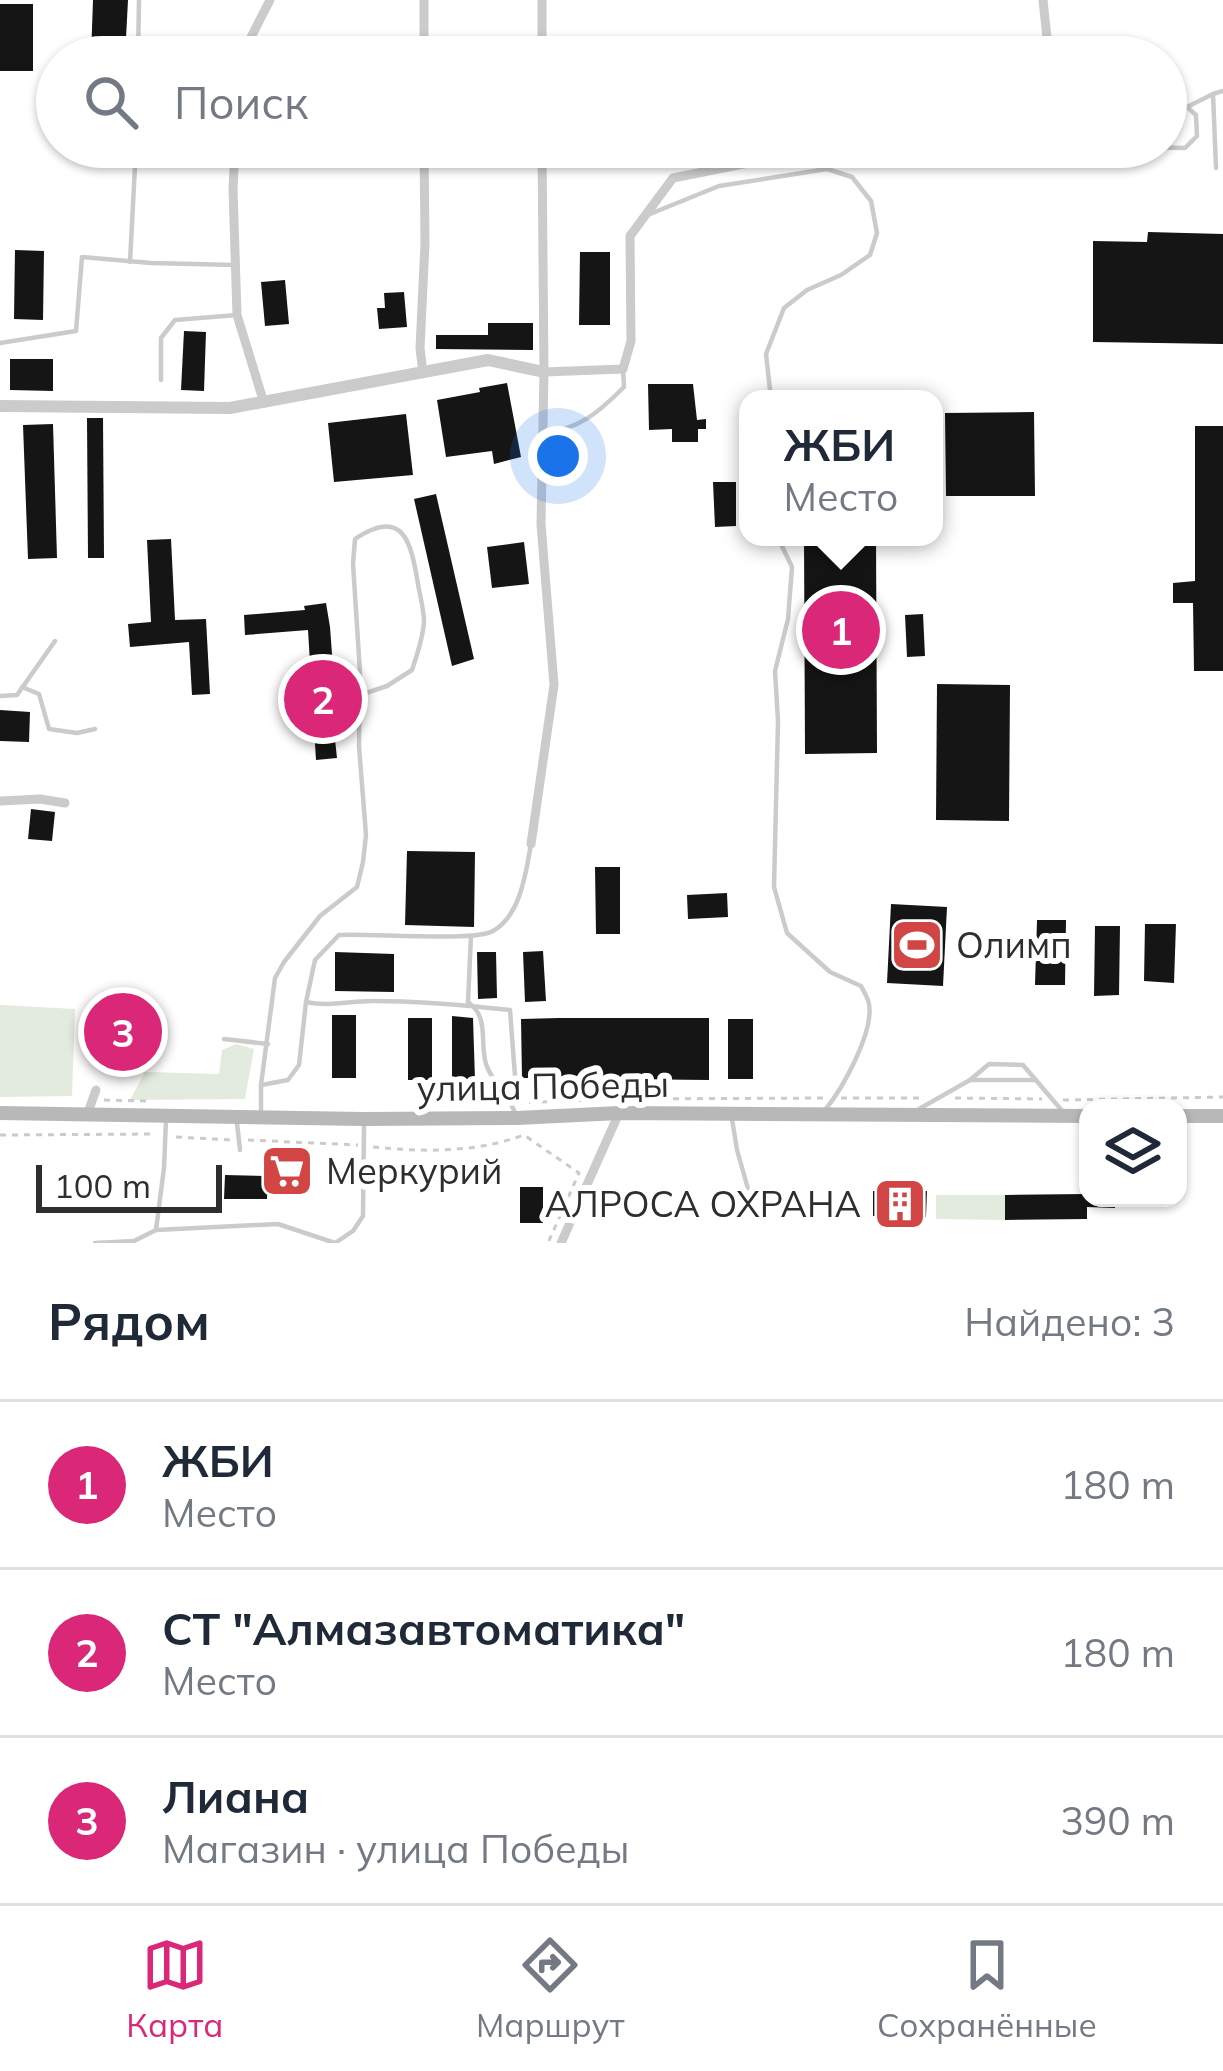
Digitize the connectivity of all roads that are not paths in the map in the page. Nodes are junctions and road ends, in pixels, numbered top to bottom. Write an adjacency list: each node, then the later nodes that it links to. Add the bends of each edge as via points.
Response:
1 (139, 0): 6 (lane)
2 (269, 0): 7 (street)
3 (424, 0): 8 (street)
4 (542, 0): 9 (street)
5 (1043, 0): 10 (street)
6 (138, 36)
7 (253, 36)
8 (424, 36)
9 (542, 36)
10 (1047, 36)
11 (1223, 92): 12 (lane)
12 (1213, 94): 13 (lane); 21 (lane)
13 (1187, 107)
14 (1187, 108): 15 (lane, via 1196,115 1197,136)
15 (1187, 146)
16 (135, 168): 23 (lane)
17 (236, 168): 24 (street)
18 (424, 168): 29 (street)
19 (542, 168): 28 (street)
20 (723, 168): 22 (street, via 673,178)
21 (1216, 168)
22 (645, 216): 27 (street, via 630,236 632,341); 31 (lane, via 719,186 827,169 852,178 871,201 877,233 870,255 784,308 766,354)
23 (130, 262): 24 (lane); 26 (lane, via 82,257 76,331)
24 (235, 265): 25 (street)
25 (237, 315): 30 (lane, via 175,320 161,338); 32 (street)
26 (0, 343)
27 (623, 369): 28 (street); 34 (lane, via 624,387 605,406 578,426)
28 (544, 372): 29 (street, via 488,360); 34 (street)
29 (423, 373): 32 (street)
30 (161, 380)
31 (770, 390)
32 (263, 403): 33 (street)
33 (0, 406)
34 (542, 432): 43 (street, via 554,686)
35 (782, 546): 58 (lane, via 792,567 776,671 774,887 787,933 830,972 861,986 870,1005 864,1040)
36 (55, 641): 37 (lane)
37 (22, 687): 39 (lane); 40 (lane, via 39,694 49,729)
38 (360, 695): 38 (lane, via 355,539 388,525 411,548 424,624 412,670); 48 (lane, via 366,835 357,887 320,916 284,962)
39 (0, 696)
40 (95, 729)
41 (0, 801): 42 (street)
42 (64, 803)
43 (531, 844): 44 (lane, via 510,914 493,932)
44 (471, 936): 45 (lane, via 339,935 315,961); 46 (lane, via 468,1002)
45 (306, 1002): 46 (lane); 51 (lane, via 299,1065 288,1079)
46 (475, 1006): 52 (lane, via 486,1067); 52 (lane, via 510,1010 515,1076)
47 (224, 1039): 48 (lane)
48 (268, 1044): 51 (lane)
49 (970, 1080): 50 (lane); 50 (lane, via 989,1064 1023,1065); 59 (lane)
50 (1036, 1080): 61 (lane)
51 (261, 1084): 67 (lane)
52 (503, 1089): 66 (lane)
53 (96, 1090): 56 (street)
54 (0, 1113): 56 (main road, улица Победы)
55 (619, 1113): 57 (main road, улица Победы); 66 (main road, улица Победы); 74 (street)
56 (87, 1114): 60 (main road, улица Победы)
57 (731, 1114): 58 (main road, улица Победы); 70 (lane)
58 (822, 1114): 59 (main road, улица Победы)
59 (909, 1115): 61 (main road, улица Победы)
60 (166, 1116): 65 (main road, улица Победы); 71 (lane)
61 (1066, 1116): 62 (main road, улица Победы)
62 (1079, 1116)
63 (1187, 1116): 64 (main road)
64 (1223, 1116)
65 (237, 1118): 67 (main road, улица Победы); 69 (lane)
66 (517, 1118): 68 (main road, улица Победы)
67 (262, 1119): 68 (main road, улица Победы)
68 (364, 1119): 71 (lane, via 363,1216 335,1243 278,1224)
69 (240, 1150)
70 (754, 1210)
71 (156, 1230): 72 (lane)
72 (142, 1240): 73 (lane)
73 (95, 1243)
74 (561, 1243)

